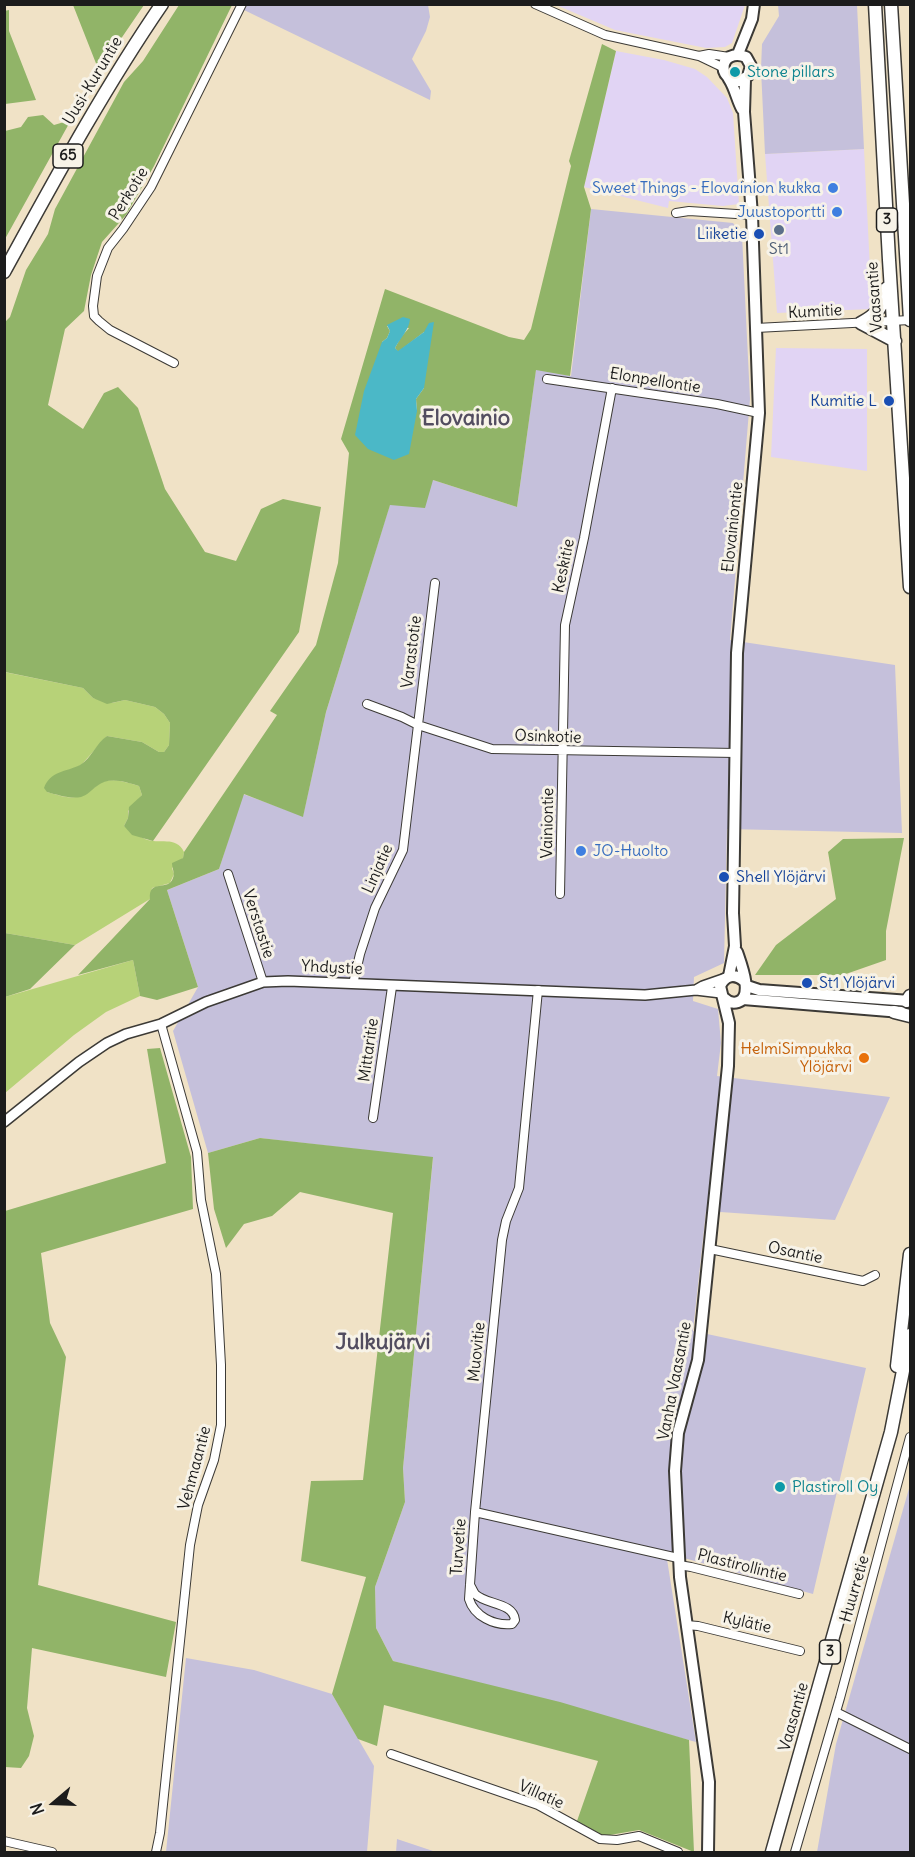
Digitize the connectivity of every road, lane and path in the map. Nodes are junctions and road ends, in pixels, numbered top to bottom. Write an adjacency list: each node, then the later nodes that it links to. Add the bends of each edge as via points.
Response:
1 (162, 4): 18 (main road, Uusi-Kuruntie / 65, via 78,138)
2 (242, 4): 24 (street, Perkotie, via 151,187 108,248 97,276 93,306 99,321)
3 (535, 4): 9 (street, via 605,35)
4 (754, 4): 7 (main road)
5 (875, 4): 17 (main road, Vaasantie / 3)
6 (891, 4): 19 (main road, Vaasantie / 3)
7 (752, 19): 8 (main road); 10 (main road)
8 (733, 55): 9 (street); 10 (main road); 11 (main road)
9 (699, 56): 11 (street)
10 (749, 60): 13 (main road, via 751,70)
11 (724, 68): 12 (main road)
12 (729, 79): 13 (main road); 14 (main road, Elovainiontie)
13 (745, 79): 14 (main road, Elovainiontie)
14 (744, 112): 16 (main road, Elovainiontie)
15 (676, 213): 16 (street)
16 (752, 215): 22 (main road, Elovainiontie)
17 (889, 260): 20 (main road, Vaasantie / 3); 21 (main road, via 884,302 874,315)
18 (4, 272)
19 (910, 320): 20 (street, Kumitie)
20 (894, 321): 21 (street, Kumitie); 23 (main road, Vaasantie / 3)
21 (861, 322): 22 (street, Kumitie); 23 (main road)
22 (756, 328): 27 (main road, Elovainiontie)
23 (895, 340): 29 (main road, Vaasantie / 3)
24 (174, 363)
25 (548, 379): 26 (street, Elonpellontie)
26 (612, 388): 27 (street, Elonpellontie); 32 (street, Keskitie, via 565,625)
27 (759, 413): 33 (main road, Elovainiontie, via 738,645)
28 (435, 583): 31 (street, Varastotie)
29 (910, 587)
30 (367, 704): 31 (street, Osinkotie)
31 (418, 726): 32 (street, Osinkotie, via 492,749); 40 (street, Linjatie, via 403,850 375,908)
32 (563, 752): 33 (street, Osinkotie); 35 (street, Vainiontie)
33 (736, 753): 36 (main road, Elovainiontie)
34 (228, 874): 38 (street, Verstastie)
35 (560, 894)
36 (735, 946): 37 (main road, Elovainiontie); 39 (main road, Elovainiontie)
37 (728, 977): 39 (main road, via 737,976); 43 (street, Yhdystie); 44 (main road, via 720,986)
38 (263, 982): 40 (street, Yhdystie); 49 (street, Yhdystie, via 206,1002)
39 (746, 983): 45 (main road, via 747,993); 46 (main road, via 759,990)
40 (353, 984): 41 (street, Yhdystie)
41 (392, 987): 42 (street, Yhdystie); 50 (street, Mittaritie)
42 (538, 990): 43 (street, Yhdystie, via 645,995); 58 (street, Muovitie, via 519,1188 502,1240)
43 (696, 990): 44 (street, Yhdystie)
44 (722, 996): 45 (main road, via 731,1002); 48 (main road, Vanha Vaasantie)
45 (740, 1001): 47 (main road); 48 (main road, Vanha Vaasantie)
46 (910, 1005): 47 (main road)
47 (894, 1012)
48 (729, 1023): 52 (main road, Vanha Vaasantie)
49 (161, 1024): 51 (street, Yhdystie, via 107,1042); 69 (street, Vehmaantie, via 197,1152 201,1200 216,1274 221,1425 190,1545)
50 (373, 1118)
51 (4, 1122)
52 (710, 1250): 54 (street, Osantie, via 863,1281); 59 (main road, Vanha Vaasantie, via 698,1360 678,1432)
53 (910, 1254): 57 (main road, Vaasantie / 3)
54 (875, 1275)
55 (910, 1335): 57 (main road, Vaasantie / 3)
56 (910, 1437): 64 (street, Huurretie)
57 (885, 1450): 72 (main road, Vaasantie / 3)
58 (475, 1512): 59 (street); 60 (street, Turvetie)
59 (678, 1562): 61 (street, Plastirollintie); 62 (main road, Vanha Vaasantie)
60 (470, 1585): 60 (street, Turvetie, via 471,1608 478,1615 512,1624 515,1620 510,1610 483,1599)
61 (799, 1594)
62 (686, 1625): 63 (street, Kylätie); 71 (main road, Vanha Vaasantie, via 707,1755)
63 (800, 1650)
64 (836, 1712): 65 (street); 73 (street, Huurretie)
65 (910, 1749)
66 (391, 1754): 70 (street, Villatie, via 538,1805 600,1839 639,1836)
67 (4, 1842): 68 (street)
68 (52, 1852)
69 (156, 1852)
70 (678, 1852)
71 (708, 1852)
72 (772, 1852)
73 (795, 1852)

